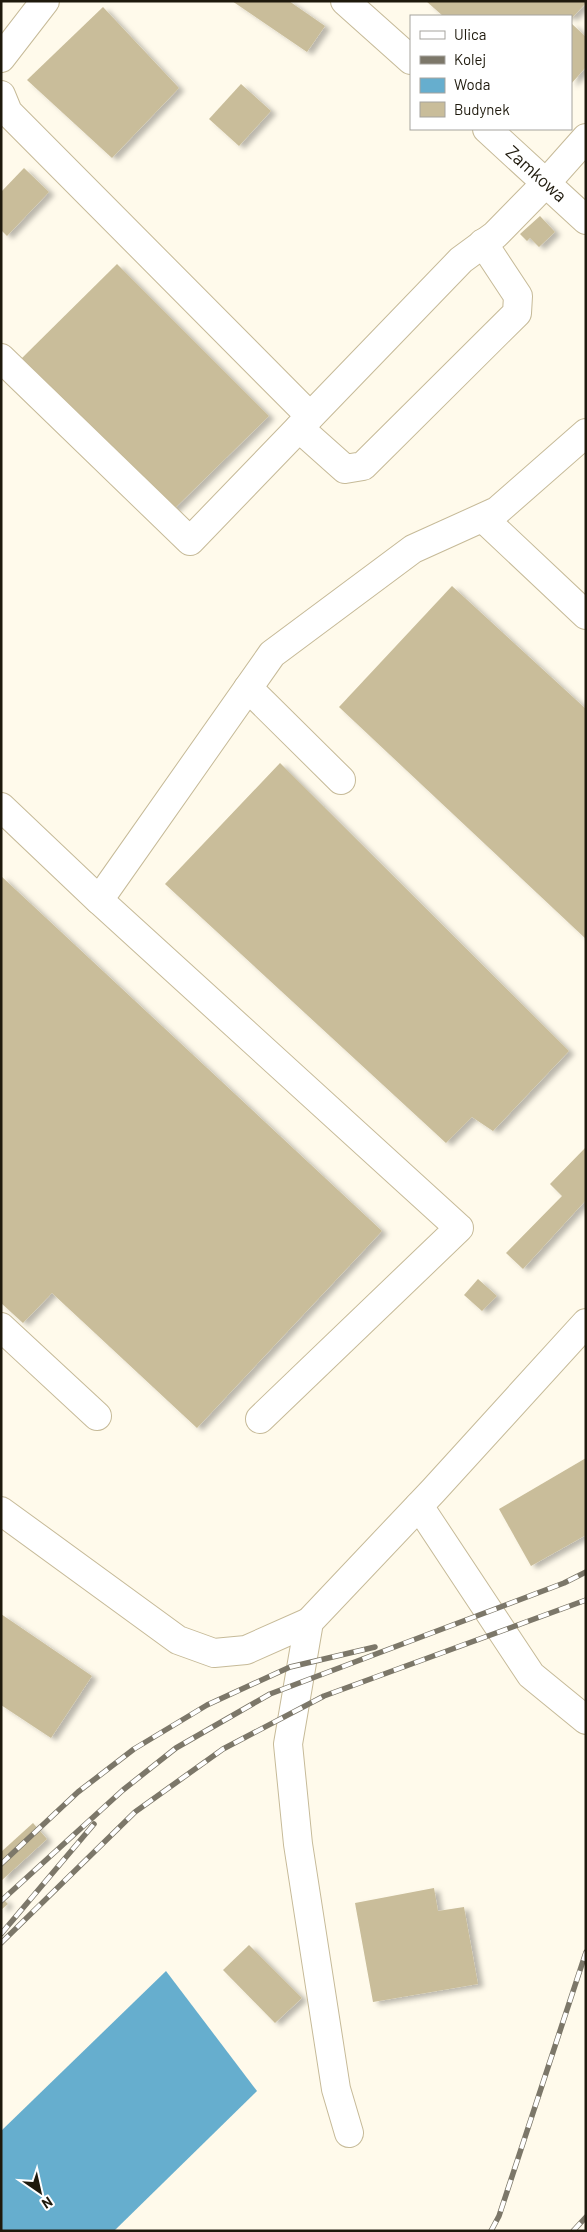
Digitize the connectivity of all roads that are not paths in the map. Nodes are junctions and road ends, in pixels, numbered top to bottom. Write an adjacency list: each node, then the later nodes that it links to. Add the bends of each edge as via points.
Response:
1 (45, 1): 3 (street)
2 (345, 1): 4 (street)
3 (1, 58)
4 (410, 59)
5 (1, 96): 12 (street, via 8,112)
6 (488, 130): 8 (street, Zamkowa)
7 (586, 138): 8 (street)
8 (546, 183): 9 (street, Zamkowa); 10 (street)
9 (586, 220)
10 (483, 243): 12 (street, via 461,260); 12 (street, via 518,296 517,313 363,466 345,469)
11 (1, 358): 12 (street, via 190,541)
12 (304, 422)
13 (586, 433): 14 (street, via 497,511)
14 (483, 518): 15 (street); 16 (street, via 413,549 272,654)
15 (586, 615)
16 (248, 688): 17 (street); 19 (street)
17 (341, 780)
18 (1, 807): 19 (street)
19 (99, 900): 23 (street, via 459,1228)
20 (586, 1323): 24 (street)
21 (1, 1327): 22 (street)
22 (97, 1416)
23 (260, 1420)
24 (419, 1506): 26 (street); 27 (street, via 531,1675)
25 (1, 1512): 26 (street, via 178,1640 214,1653 246,1650)
26 (309, 1622): 28 (street, via 288,1744 298,1844 336,2089)
27 (586, 1720)
28 (349, 2133)

